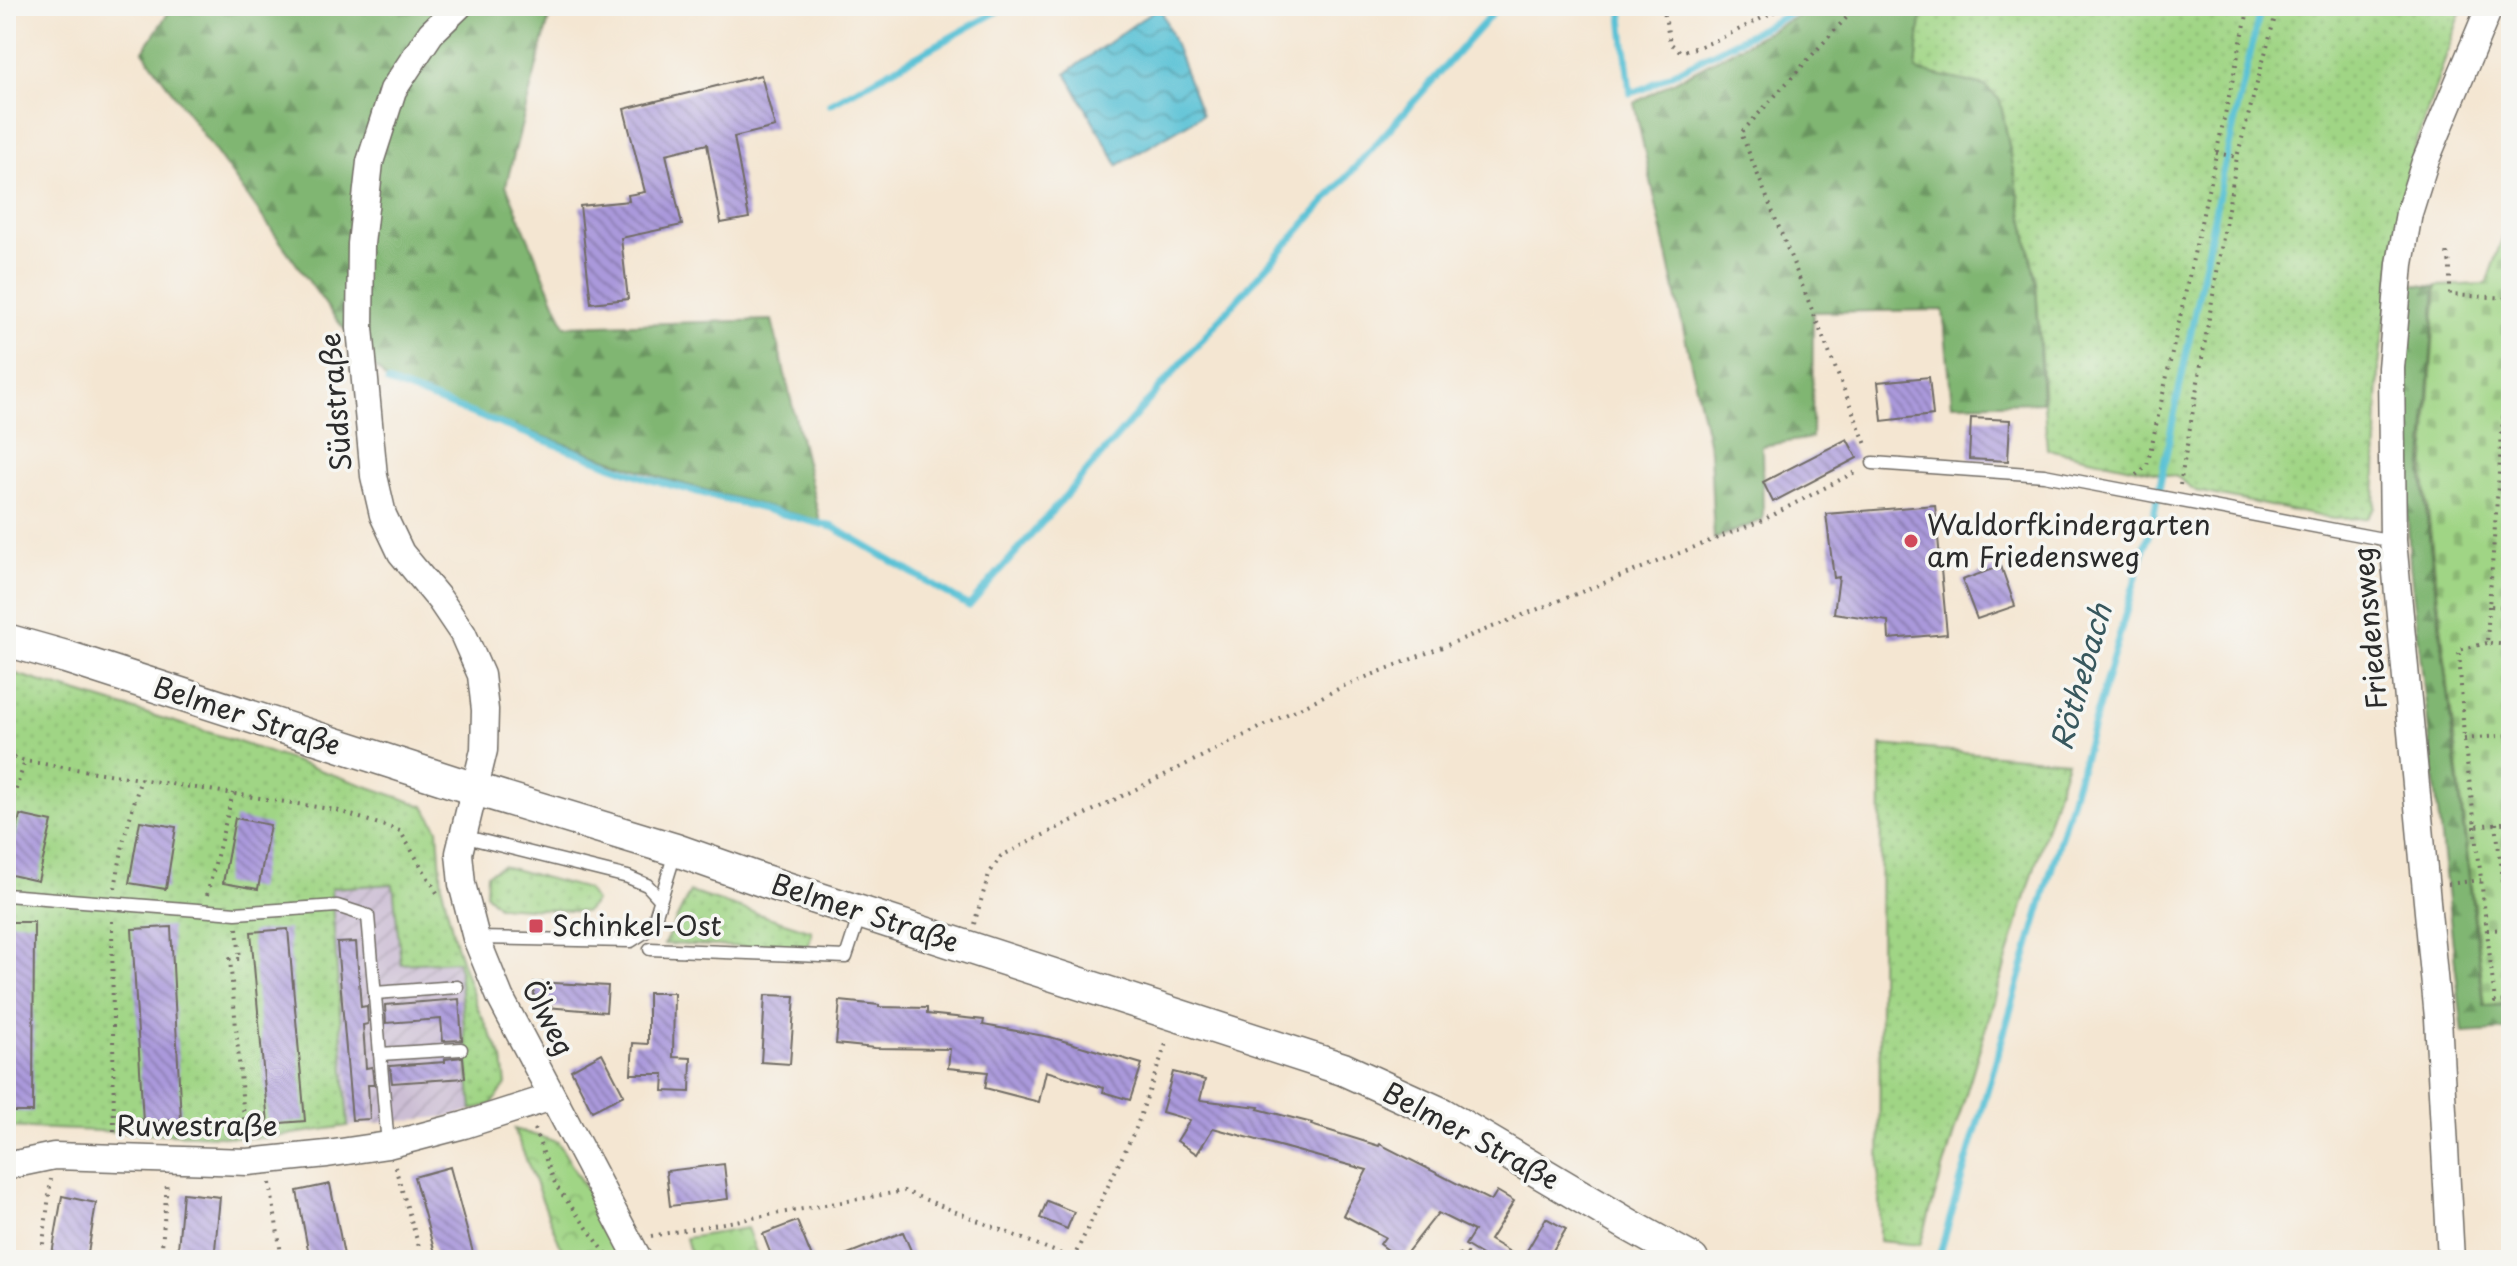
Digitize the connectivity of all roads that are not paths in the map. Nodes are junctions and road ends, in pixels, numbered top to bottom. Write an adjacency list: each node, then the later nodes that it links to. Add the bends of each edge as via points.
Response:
1 (459, 6): 7 (street, Südstraße, via 431,33 393,90 370,162 361,244 360,328 374,476 383,515 401,553 463,634 481,675 484,750)
2 (2493, 6): 3 (lane); 5 (street, Friedensweg, via 2425,162 2409,213 2391,368)
3 (2511, 9)
4 (1873, 463): 5 (lane, via 2044,475)
5 (2393, 541): 24 (street, Friedensweg, via 2438,1018)
6 (6, 640): 7 (street, Belmer Straße)
7 (475, 789): 8 (street, Ölweg); 9 (street, Belmer Straße)
8 (462, 836): 11 (lane, via 628,877 647,885); 13 (street, Ölweg, via 462,884)
9 (676, 850): 11 (lane); 12 (street, Belmer Straße)
10 (6, 895): 16 (lane, via 202,912 337,906 368,916)
11 (660, 899): 13 (lane, via 655,918 631,941)
12 (861, 912): 14 (lane, via 846,957); 23 (street, Belmer Straße, via 1343,1069 1442,1114)
13 (476, 938): 19 (street, Ölweg)
14 (650, 949)
15 (457, 987): 16 (lane)
16 (375, 993): 18 (lane)
17 (461, 1049): 18 (lane)
18 (380, 1054): 20 (lane)
19 (552, 1097): 20 (street, Ruwestraße); 22 (street, Ölweg)
20 (388, 1145): 21 (street, Ruwestraße, via 257,1161 54,1156)
21 (6, 1166)
22 (635, 1250)
23 (1692, 1260)
24 (2451, 1260)

